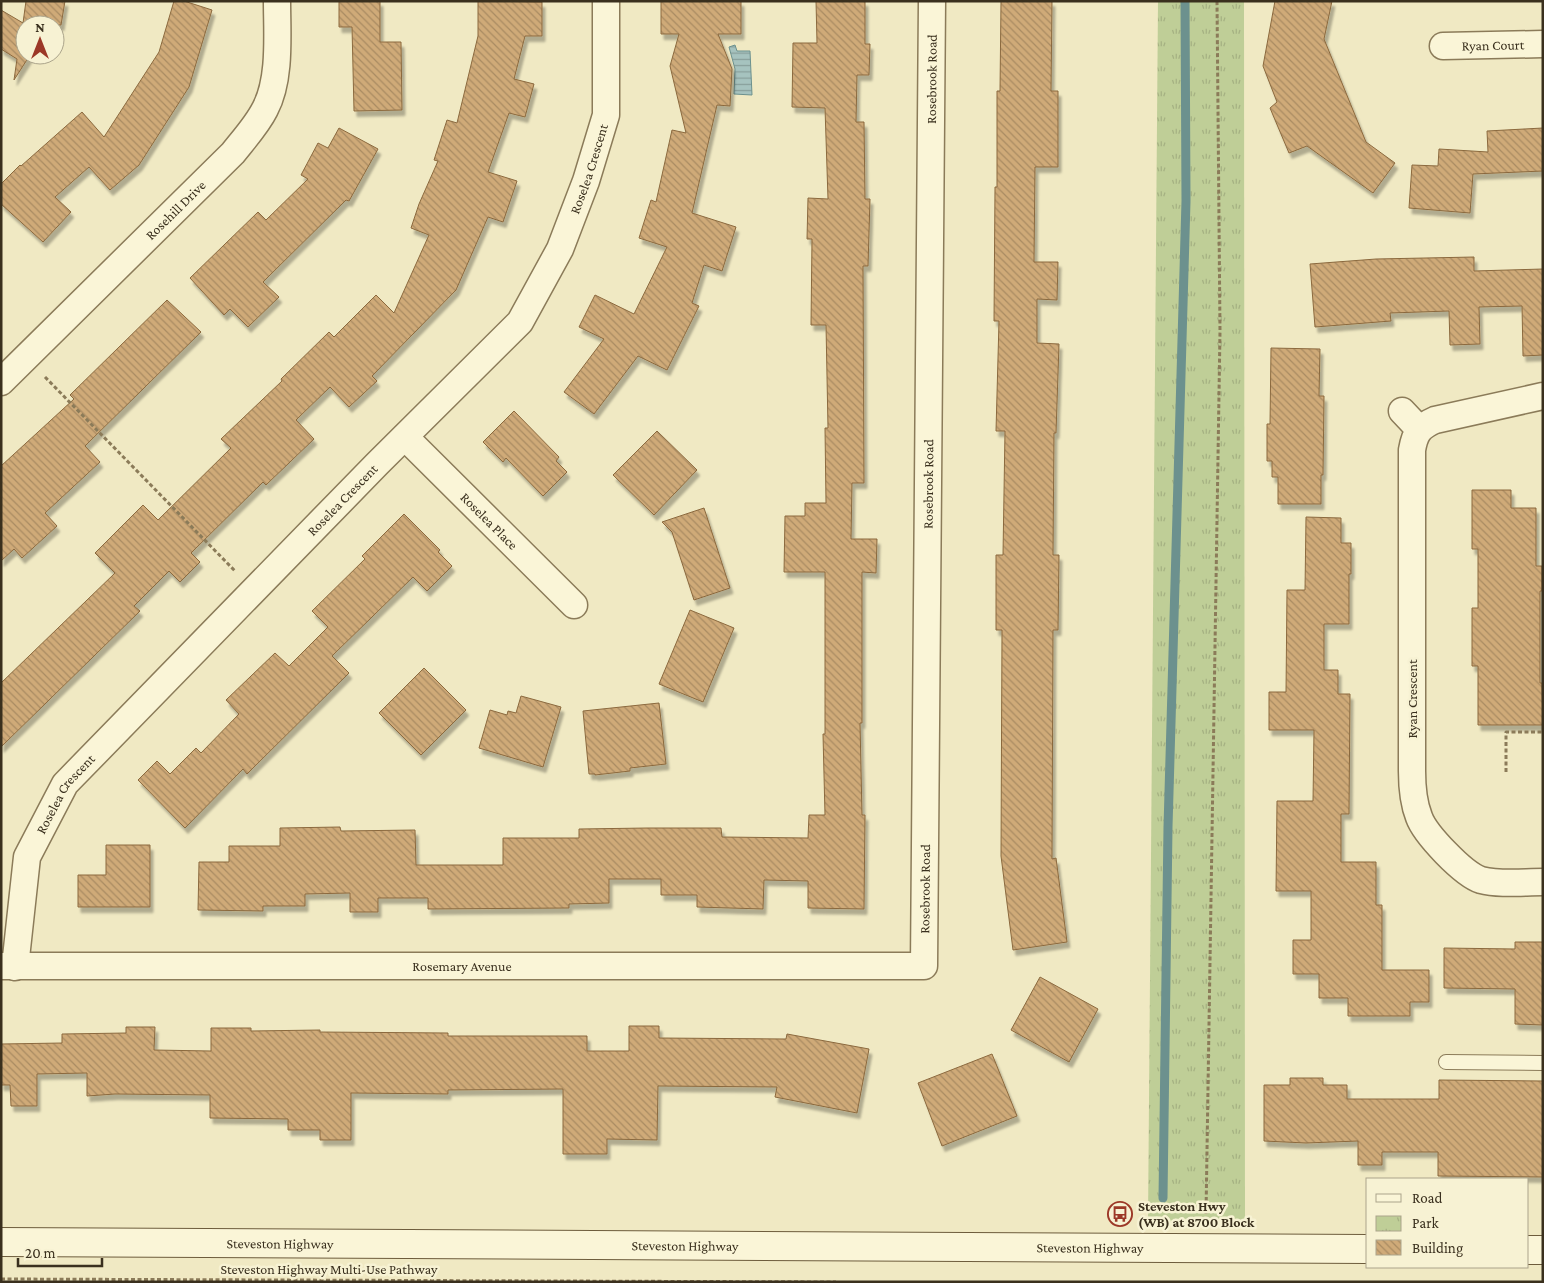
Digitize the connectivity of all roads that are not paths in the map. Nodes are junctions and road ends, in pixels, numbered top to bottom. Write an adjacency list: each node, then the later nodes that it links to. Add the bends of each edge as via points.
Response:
1 (277, 1): 6 (street, Rosehill Drive, via 276,68 266,108 253,128 233,153)
2 (606, 1): 8 (street, Roselea Crescent, via 606,115 586,181 560,249 520,322)
3 (932, 1): 12 (street, Rosebrook Road)
4 (1543, 44): 5 (street, Ryan Court)
5 (1443, 46)
6 (1, 382)
7 (1543, 396): 10 (street, Ryan Crescent, via 1435,420 1410,420 1414,441 1412,784 1415,806 1425,829 1478,879)
8 (405, 437): 9 (street, Roselea Place); 11 (street, Roselea Crescent, via 64,784 27,858)
9 (574, 605)
10 (1543, 882)
11 (8, 966): 12 (street, Rosemary Avenue)
12 (924, 966)
13 (1446, 1062): 14 (lane)
14 (1543, 1063)
15 (1, 1242): 16 (main road, Steveston Highway)
16 (1366, 1249)
17 (1529, 1250): 18 (main road)
18 (1543, 1250)

